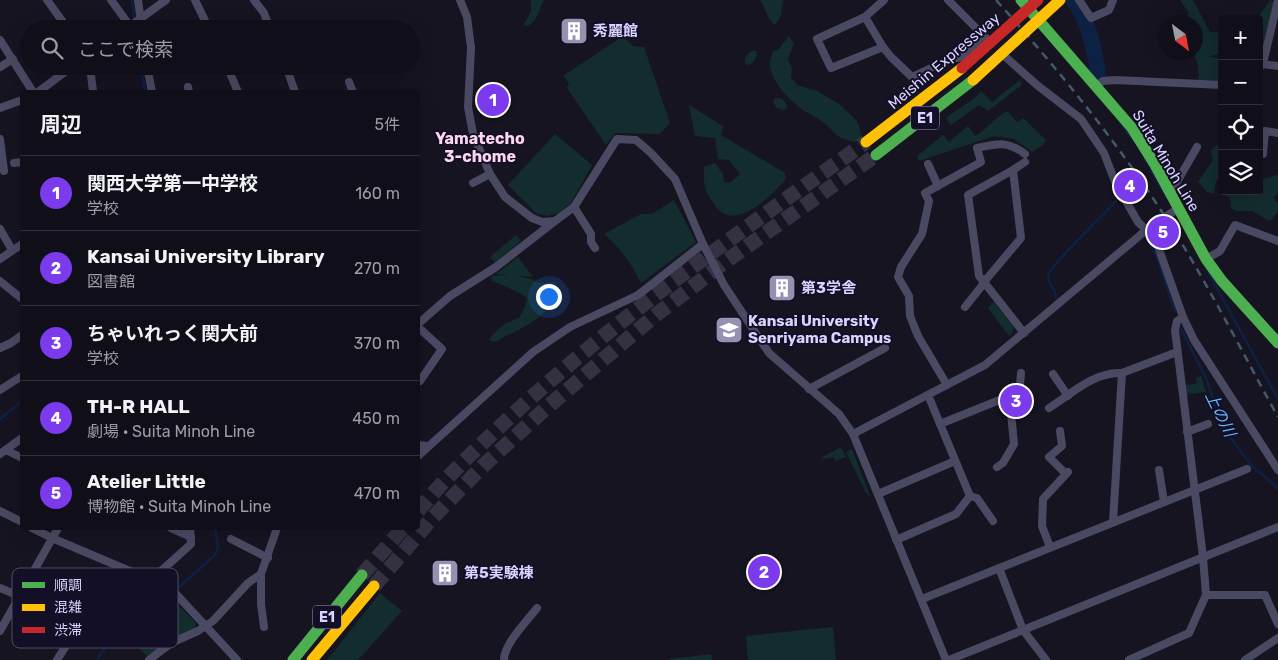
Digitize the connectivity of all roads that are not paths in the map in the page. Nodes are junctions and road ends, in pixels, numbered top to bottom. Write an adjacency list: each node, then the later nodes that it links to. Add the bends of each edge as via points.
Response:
1 (47, 0): 17 (street)
2 (111, 0): 18 (street)
3 (138, 0): 19 (street)
4 (166, 0): 20 (street)
5 (195, 0): 21 (street)
6 (254, 0): 22 (street)
7 (460, 0): 61 (street, via 467,17 471,48 468,108 473,134)
8 (884, 0): 16 (street)
9 (948, 0): 23 (street)
10 (1021, 0): 40 (main road, Suita Minoh Line)
11 (1038, 0): 52 (main road, Meishin Expressway / E1, bridge, via 962,68)
12 (1060, 0): 55 (main road, Meishin Expressway / E1, bridge, via 973,80)
13 (1079, 0): 14 (street, via 1091,18 1109,10)
14 (1113, 0)
15 (1278, 0): 27 (street)
16 (864, 17): 25 (street); 25 (street, via 817,40 831,68)
17 (61, 20)
18 (129, 20)
19 (134, 20)
20 (138, 20)
21 (205, 20)
22 (267, 20)
23 (985, 38): 25 (street, via 962,57 950,59 912,77); 69 (street, via 1081,119 1104,153 1116,184 1138,222)
24 (0, 40): 26 (street)
25 (883, 47)
26 (13, 59): 30 (street); 31 (street)
27 (1263, 60)
28 (1263, 66): 29 (street)
29 (1278, 66)
30 (0, 67)
31 (20, 71)
32 (23, 75): 41 (street)
33 (61, 75): 42 (street)
34 (91, 75): 43 (street)
35 (149, 75): 44 (street)
36 (231, 75): 45 (street)
37 (289, 75): 46 (street)
38 (349, 82): 47 (street)
39 (1218, 85): 40 (street, via 1115,80 1103,81)
40 (1096, 86): 64 (main road, Suita Minoh Line, via 1132,128)
41 (32, 90)
42 (41, 90)
43 (92, 90)
44 (152, 90)
45 (237, 90)
46 (294, 90)
47 (352, 90)
48 (20, 101): 49 (street)
49 (0, 108)
50 (1278, 133): 54 (street, via 1265,130)
51 (0, 139): 60 (street)
52 (866, 142)
53 (1197, 147): 64 (street)
54 (1263, 154)
55 (876, 155)
56 (20, 162): 57 (street)
57 (14, 163)
58 (928, 164): 63 (street)
59 (1013, 170): 63 (street, via 1025,158 1014,146 994,144 977,148 981,162); 78 (street, via 1021,238); 78 (street, via 968,194 979,276)
60 (4, 171)
61 (490, 174): 62 (street); 67 (street, via 505,197 532,218 542,222)
62 (473, 183)
63 (938, 186): 95 (street, via 925,193 929,201 922,234 898,277 909,296 910,316 918,336)
64 (1170, 194): 66 (main road, Suita Minoh Line)
65 (574, 206): 67 (street); 71 (street, via 617,140 636,140 675,179); 73 (street, via 591,234)
66 (1178, 209): 69 (street); 76 (main road, Suita Minoh Line)
67 (555, 221): 82 (street, via 496,267 450,296)
68 (0, 229): 74 (street)
69 (1147, 230): 81 (street, via 1156,240); 84 (street)
70 (1278, 241): 76 (street, via 1235,224 1220,251)
71 (703, 244): 96 (street, via 724,285 769,353); 109 (street, via 638,295 570,327 533,352)
72 (20, 245): 74 (street)
73 (595, 248)
74 (12, 250): 75 (street)
75 (0, 259)
76 (1206, 259): 86 (main road, Suita Minoh Line)
77 (0, 281): 79 (street)
78 (984, 282): 80 (street); 84 (street)
79 (20, 297)
80 (965, 307)
81 (1183, 317): 89 (street, via 1175,327); 117 (street, via 1194,340)
82 (420, 323)
83 (420, 327): 94 (street, via 442,349)
84 (1024, 332): 95 (street, via 985,365)
85 (20, 336): 87 (street)
86 (1277, 340)
87 (0, 348)
88 (885, 348): 96 (street)
89 (1177, 352): 90 (street); 105 (street)
90 (1122, 373): 99 (street, via 1111,372 1095,378); 125 (street)
91 (1021, 374): 100 (street, via 1020,385)
92 (1053, 374): 99 (street)
93 (20, 377): 97 (street)
94 (420, 382)
95 (947, 385): 98 (street)
96 (809, 389): 106 (street, via 839,414)
97 (0, 390)
98 (928, 395): 102 (street); 106 (street)
99 (1068, 396): 101 (street)
100 (1002, 398): 102 (street); 114 (street, via 1011,413 1014,444 1013,455)
101 (1049, 408)
102 (940, 424): 113 (street)
103 (1208, 424): 105 (street)
104 (1060, 431): 136 (street, via 1062,446 1049,457 1067,473 1044,498 1042,526)
105 (1187, 432): 118 (street)
106 (854, 434): 119 (street)
107 (20, 439): 110 (street)
108 (420, 445): 109 (street)
109 (428, 446): 111 (street)
110 (3, 452): 112 (street)
111 (420, 454)
112 (20, 457)
113 (954, 462): 119 (street); 120 (street)
114 (997, 467)
115 (1247, 469): 118 (street)
116 (1159, 470): 121 (street)
117 (1278, 470)
118 (1194, 490): 121 (street); 137 (street)
119 (878, 494): 135 (street)
120 (970, 496): 124 (street, via 977,498); 135 (street, via 956,514)
121 (1164, 502): 125 (street)
122 (0, 511): 123 (street)
123 (20, 521)
124 (993, 521)
125 (1113, 522): 136 (street)
126 (1278, 527): 137 (street)
127 (36, 530): 133 (street)
128 (57, 530): 133 (street)
129 (175, 530): 132 (street)
130 (190, 530): 132 (street)
131 (276, 530): 138 (street)
132 (191, 537): 141 (street, via 191,544)
133 (52, 538): 139 (street); 140 (street)
134 (231, 539): 138 (street)
135 (896, 540): 150 (street)
136 (1050, 547): 142 (street)
137 (1203, 557): 148 (street); 156 (street)
138 (268, 558): 143 (street)
139 (35, 568)
140 (123, 568)
141 (164, 568)
142 (999, 568): 150 (street); 156 (street)
143 (261, 574): 154 (street); 155 (street, via 260,604)
144 (362, 575): 166 (main road, E1)
145 (374, 586): 167 (main road, E1)
146 (0, 588): 147 (street)
147 (12, 593)
148 (1206, 595): 153 (street, via 1265,595); 162 (street, via 1189,633)
149 (178, 596): 154 (street)
150 (922, 599): 169 (street)
151 (537, 608): 168 (street, via 511,642)
152 (12, 610): 157 (street)
153 (1278, 624)
154 (206, 626): 159 (street); 165 (street)
155 (264, 627)
156 (1023, 630): 169 (street); 170 (street)
157 (0, 631)
158 (1278, 638): 172 (street)
159 (178, 640)
160 (65, 648): 163 (street)
161 (165, 648): 164 (street)
162 (1145, 656): 171 (street)
163 (57, 660)
164 (149, 660)
165 (237, 660)
166 (293, 660)
167 (312, 660)
168 (504, 660)
169 (948, 660)
170 (1046, 660)
171 (1129, 660)
172 (1245, 660)

